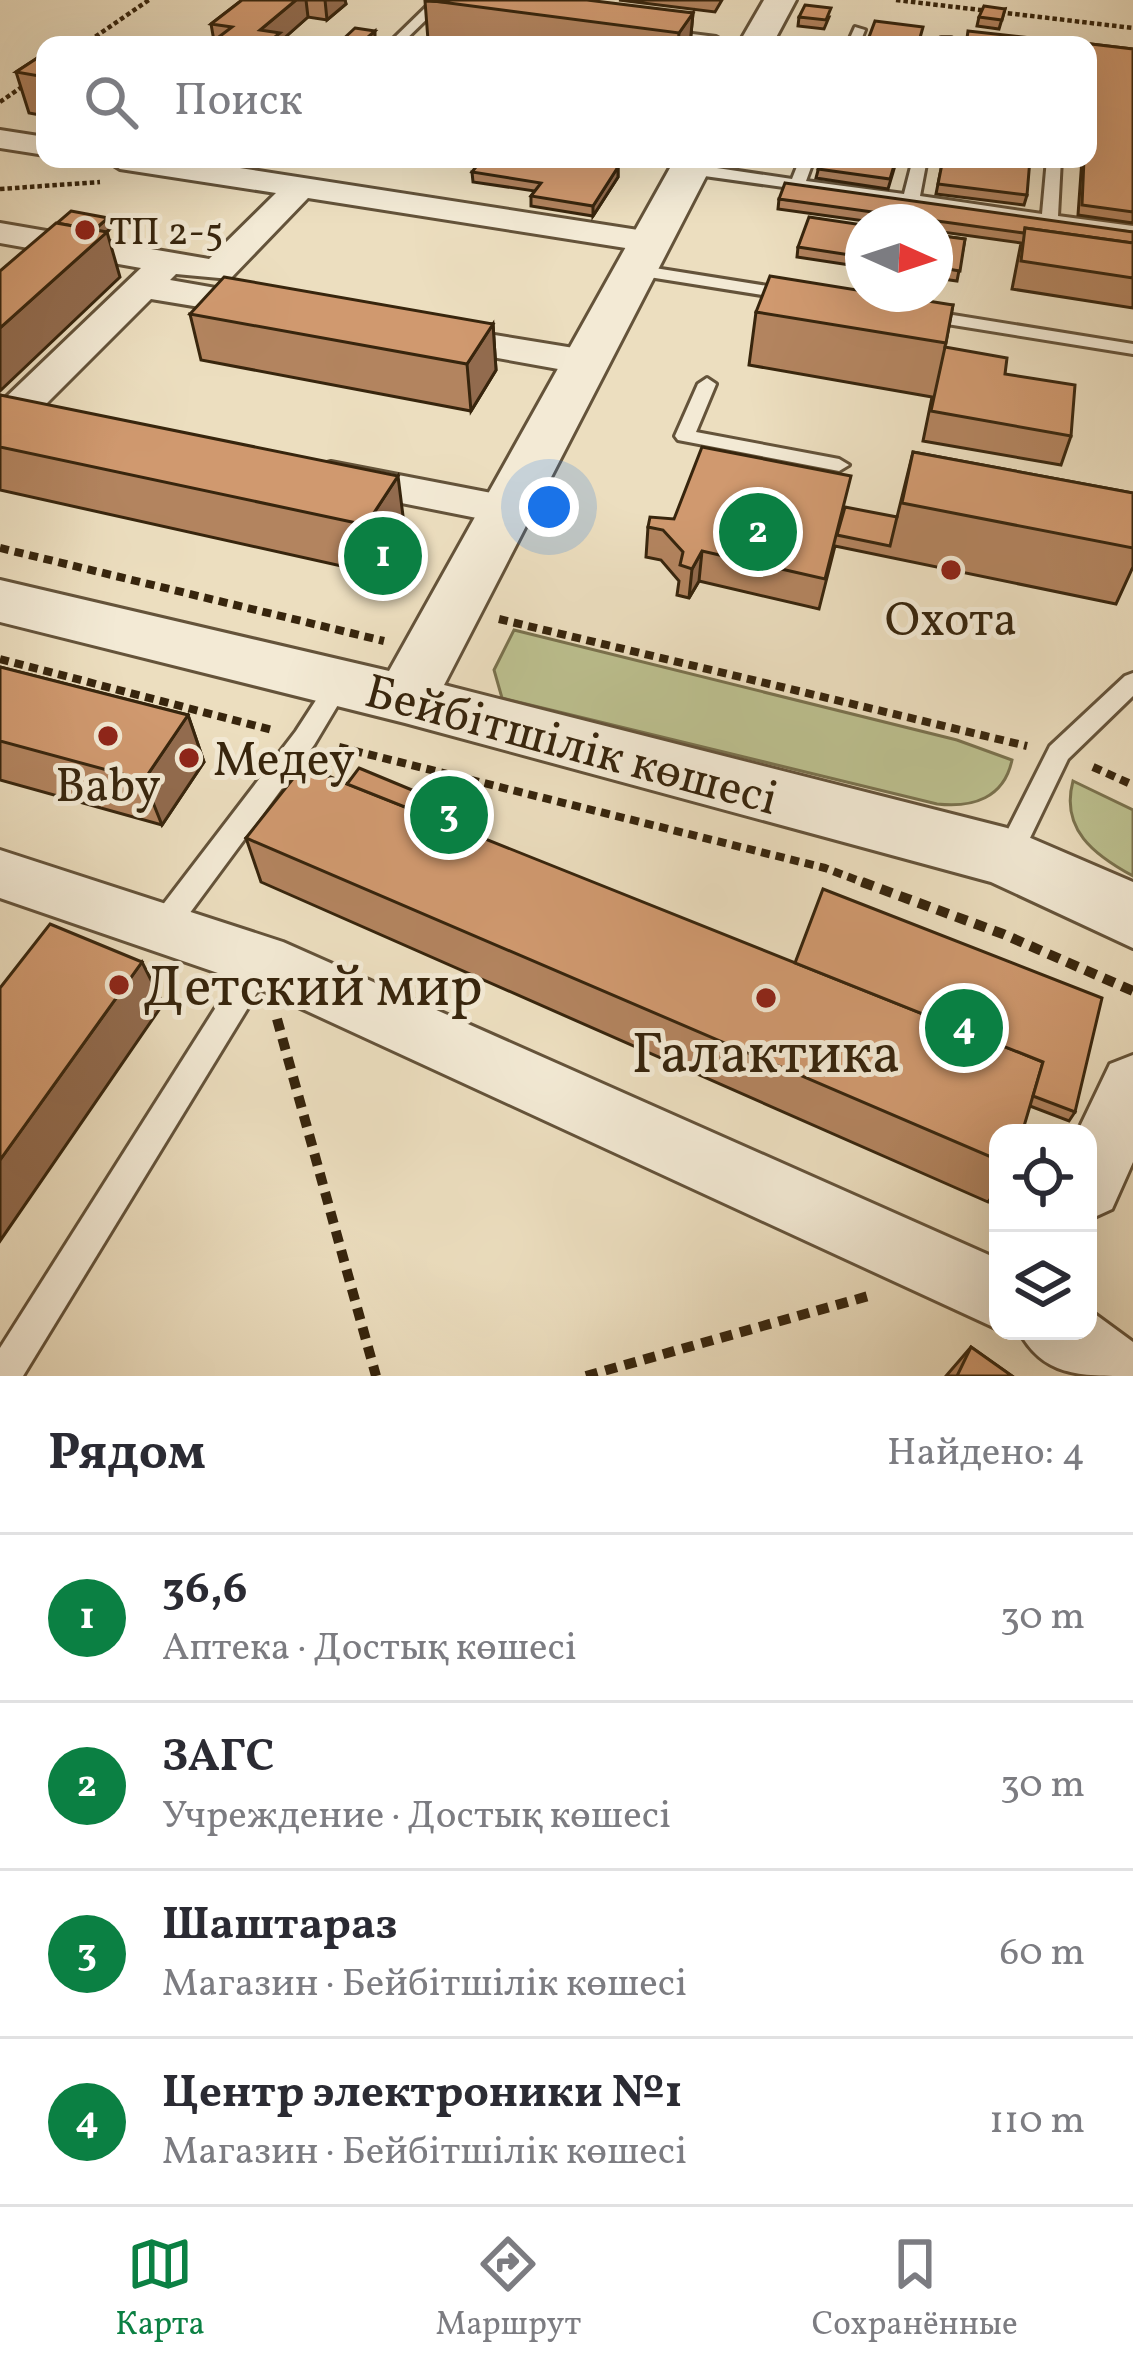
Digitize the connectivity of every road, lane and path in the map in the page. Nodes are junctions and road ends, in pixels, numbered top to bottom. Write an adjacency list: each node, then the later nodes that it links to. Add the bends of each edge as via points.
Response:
1 (149, 0): 8 (path)
2 (780, 0): 11 (street)
3 (896, 0): 5 (path)
4 (440, 8): 9 (lane)
5 (1133, 28)
6 (584, 29): 10 (street)
7 (859, 30): 12 (lane)
8 (96, 36)
9 (404, 36)
10 (642, 36)
11 (760, 36)
12 (857, 36)
13 (36, 79): 14 (path)
14 (0, 102)
15 (174, 168): 22 (street)
16 (691, 168): 27 (street)
17 (714, 168): 21 (lane)
18 (803, 168): 21 (lane)
19 (918, 168): 23 (lane)
20 (1053, 168): 24 (lane)
21 (797, 184): 23 (lane)
22 (299, 189): 27 (street); 28 (street, via 217,271)
23 (911, 200): 24 (lane)
24 (1050, 219): 25 (lane)
25 (1133, 231)
26 (0, 233): 28 (street)
27 (644, 256): 29 (lane); 34 (street)
28 (155, 274): 31 (street); 36 (street)
29 (825, 300)
30 (902, 312): 33 (lane)
31 (301, 314)
32 (392, 329): 34 (street)
33 (1133, 349)
34 (586, 362): 40 (street)
35 (707, 384): 38 (lane, via 685,436)
36 (6, 420): 37 (street)
37 (58, 423)
38 (839, 465)
39 (289, 468): 40 (street)
40 (507, 510): 43 (street)
41 (0, 548): 45 (path)
42 (0, 601): 47 (street, Бейбітшілік көшесі)
43 (454, 608): 45 (street); 49 (path)
44 (0, 659): 48 (path)
45 (401, 671): 47 (street, Бейбітшілік көшесі); 50 (street, Бейбітшілік көшесі)
46 (1133, 682): 49 (lane)
47 (339, 683): 48 (lane)
48 (305, 739): 53 (lane); 55 (path, via 825,868)
49 (1059, 753): 50 (lane)
50 (1007, 857): 52 (street, Бейбітшілік көшесі)
51 (0, 874): 53 (street)
52 (1133, 916)
53 (165, 924): 54 (street)
54 (261, 961): 58 (street); 60 (lane); 61 (path)
55 (1133, 991)
56 (1133, 1086): 57 (street)
57 (1097, 1165)
58 (973, 1285): 62 (path)
59 (1068, 1340): 63 (street)
60 (3, 1376)
61 (376, 1376)
62 (586, 1376)
63 (1116, 1376)

